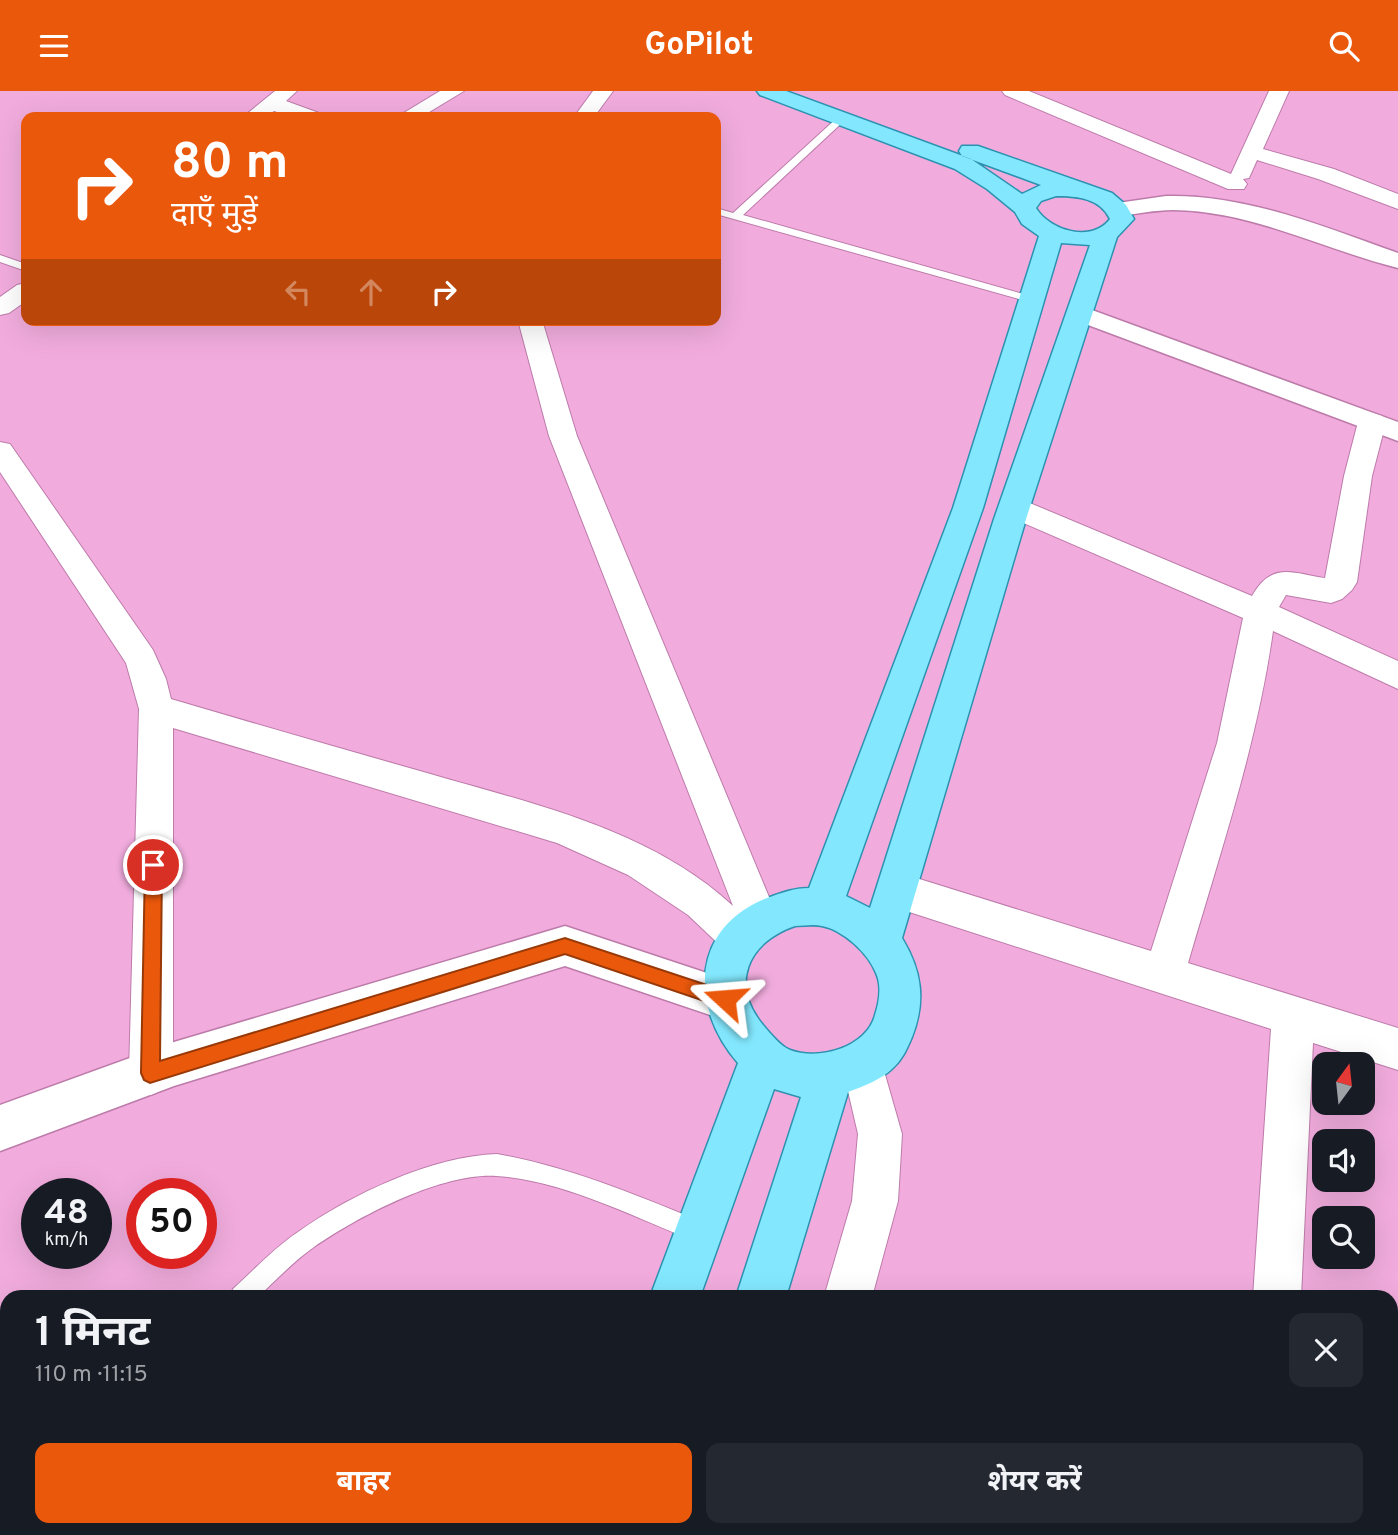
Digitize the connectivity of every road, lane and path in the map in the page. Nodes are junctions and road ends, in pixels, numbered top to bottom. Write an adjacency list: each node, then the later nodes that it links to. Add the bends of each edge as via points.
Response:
1 (454, 91): 10 (street)
2 (603, 91): 11 (street)
3 (767, 91): 12 (main road)
4 (807, 91): 15 (main road)
5 (1012, 91): 14 (street)
6 (1279, 91): 13 (street)
7 (279, 97): 8 (street); 9 (street)
8 (260, 112)
9 (304, 112)
10 (416, 112)
11 (588, 112)
12 (841, 119): 17 (main road, via 963,164); 20 (lane)
13 (1252, 152): 14 (street); 16 (street)
14 (1236, 184): 18 (street)
15 (1072, 189): 17 (main road, via 1038,193); 21 (main road, via 1100,196)
16 (1398, 202)
17 (1024, 208): 22 (main road, via 1034,225)
18 (1224, 209): 21 (street, via 1172,203); 24 (street, via 1302,228)
19 (721, 212): 20 (lane)
20 (736, 216): 27 (lane)
21 (1112, 222): 22 (main road, via 1090,238); 29 (main road)
22 (1052, 233): 27 (main road)
23 (0, 258): 25 (lane)
24 (1398, 261)
25 (21, 266)
26 (21, 294): 28 (street)
27 (1030, 299): 38 (main road, via 968,508)
28 (0, 309)
29 (1081, 314): 31 (street); 33 (main road)
30 (532, 326): 39 (street, via 563,436)
31 (1385, 427): 34 (street, via 1359,476 1341,582 1331,591 1280,582)
32 (0, 451): 36 (street, via 141,659)
33 (1015, 508): 34 (street); 37 (main road)
34 (1261, 613): 35 (street); 41 (street, via 1244,706)
35 (1398, 676)
36 (156, 709): 39 (street, via 565,829 641,863); 47 (street)
37 (897, 890): 40 (main road); 41 (street)
38 (822, 907): 39 (main road, via 795,907); 40 (main road, via 858,922)
39 (750, 929): 42 (main road, via 725,972)
40 (880, 942): 46 (main road, via 898,975 900,1009 889,1039)
41 (1164, 975): 43 (street)
42 (725, 999): 45 (main road, via 735,1027); 47 (street, via 565,946)
43 (1293, 1015): 44 (street); 54 (street)
44 (1398, 1049)
45 (762, 1058): 46 (main road, via 791,1073); 49 (main road)
46 (847, 1070): 52 (main road); 53 (street, via 880,1133 875,1201)
47 (150, 1073): 48 (street)
48 (0, 1128)
49 (699, 1232): 50 (lane, via 547,1175 481,1166 443,1172 378,1200 306,1240); 51 (main road)
50 (249, 1290)
51 (678, 1290)
52 (764, 1290)
53 (850, 1290)
54 (1277, 1290)

